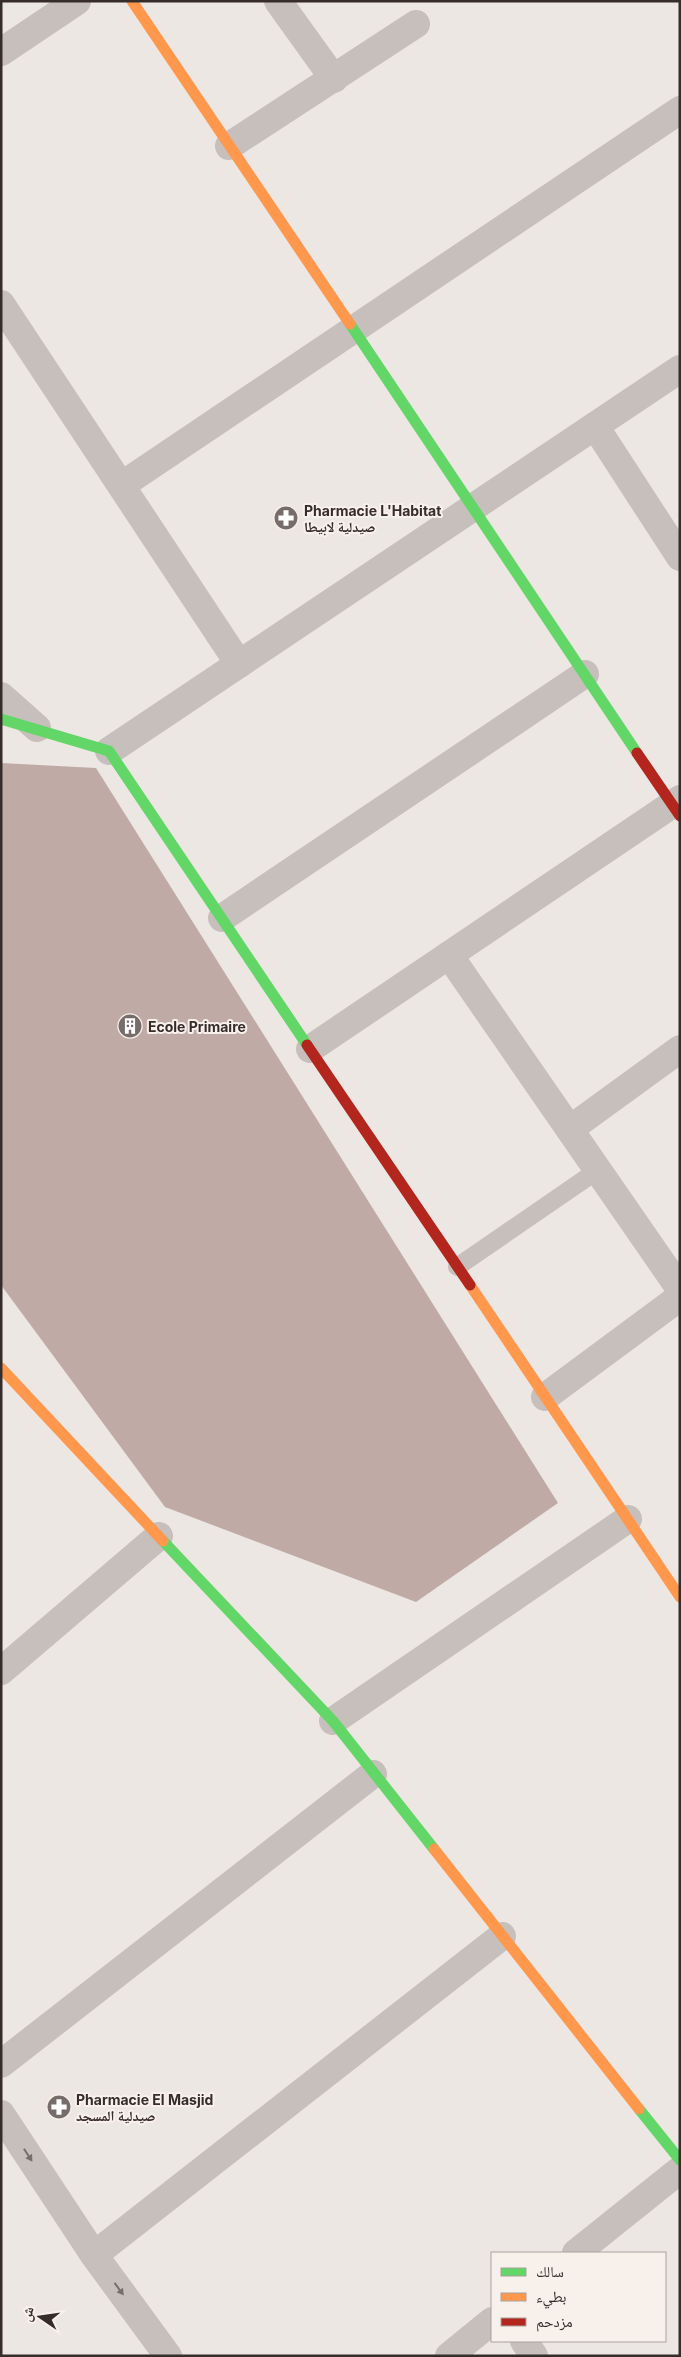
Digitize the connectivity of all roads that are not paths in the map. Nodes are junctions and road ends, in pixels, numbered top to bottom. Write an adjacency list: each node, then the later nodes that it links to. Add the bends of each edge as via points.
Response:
1 (77, 1): 5 (street)
2 (132, 1): 8 (street)
3 (278, 1): 6 (street)
4 (416, 24): 6 (street)
5 (1, 52)
6 (334, 79): 8 (street)
7 (680, 110): 10 (street)
8 (229, 146): 10 (street)
9 (1, 304): 13 (street)
10 (353, 330): 13 (street); 14 (street)
11 (680, 369): 12 (street)
12 (595, 426): 14 (street); 15 (street)
13 (122, 485): 16 (street)
14 (473, 508): 16 (street); 17 (street)
15 (680, 557)
16 (239, 664): 21 (street)
17 (585, 674): 22 (street); 23 (street)
18 (1, 696): 20 (street)
19 (1, 719): 20 (street)
20 (37, 728): 21 (street)
21 (109, 751): 23 (street)
22 (677, 806): 24 (street)
23 (222, 918): 25 (street)
24 (449, 955): 25 (street); 27 (street)
25 (310, 1049): 29 (street)
26 (680, 1049): 27 (street)
27 (570, 1129): 28 (street)
28 (598, 1170): 29 (lane); 30 (street)
29 (458, 1267): 33 (street)
30 (680, 1289)
31 (680, 1297): 33 (street)
32 (1, 1368): 35 (street)
33 (545, 1397): 34 (street)
34 (628, 1519): 36 (street); 38 (street)
35 (159, 1536): 37 (street); 38 (street)
36 (680, 1596)
37 (1, 1671)
38 (334, 1721): 39 (street)
39 (373, 1774): 40 (street); 41 (street)
40 (502, 1936): 43 (street); 46 (street)
41 (1, 2064)
42 (1, 2114): 46 (street, one-way to 46)
43 (680, 2160)
44 (680, 2170): 45 (street)
45 (577, 2252)
46 (94, 2255): 49 (street, one-way to 49)
47 (491, 2322): 50 (street)
48 (525, 2342): 51 (street)
49 (168, 2356)
50 (449, 2356)
51 (534, 2356)

